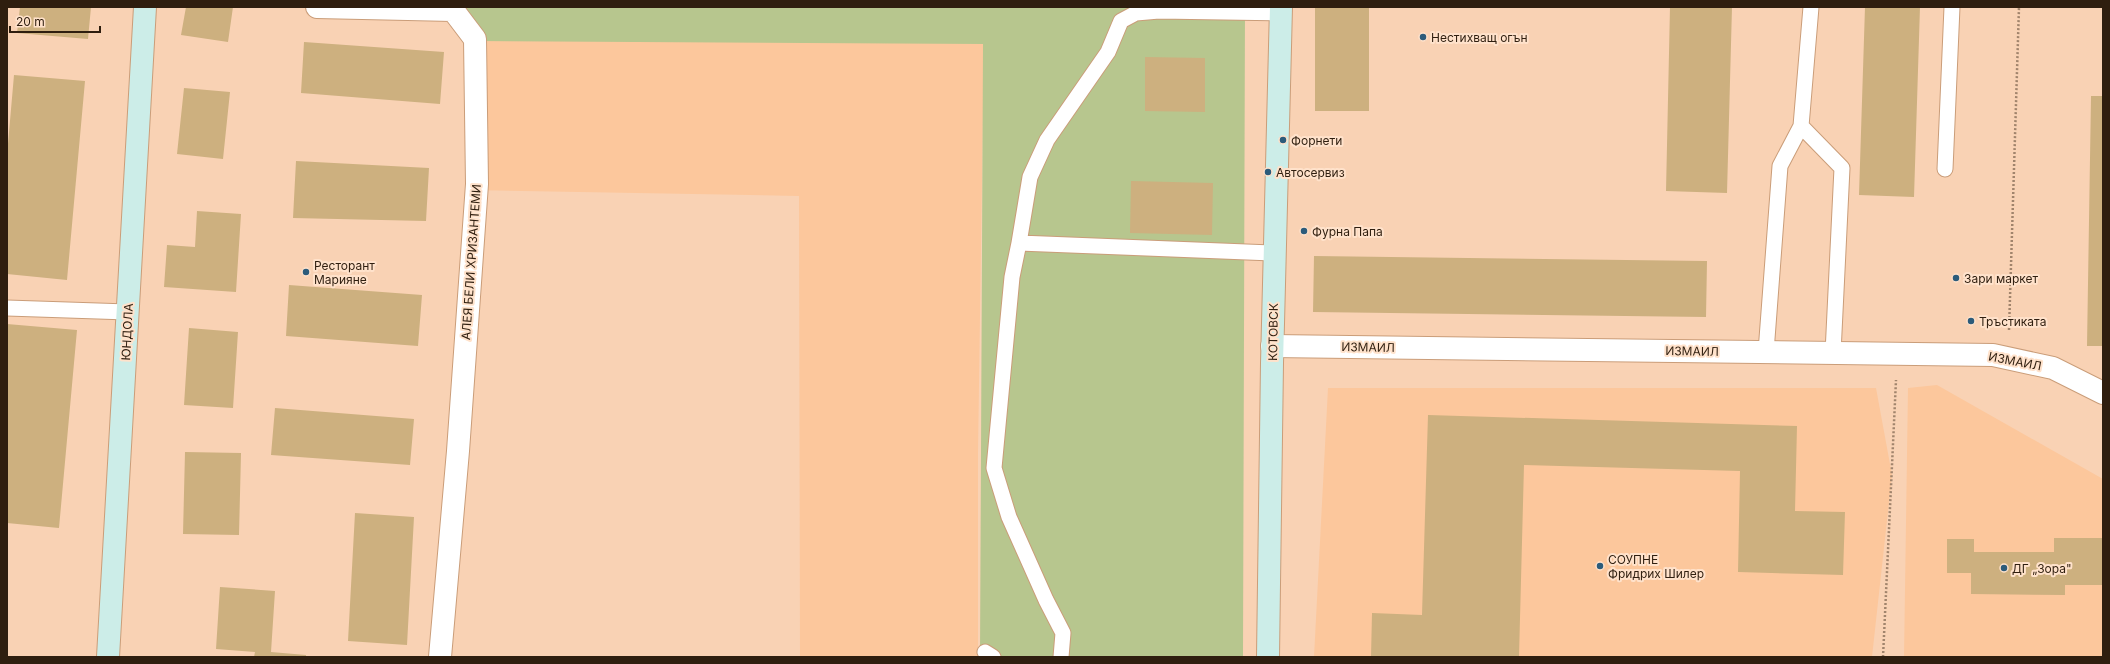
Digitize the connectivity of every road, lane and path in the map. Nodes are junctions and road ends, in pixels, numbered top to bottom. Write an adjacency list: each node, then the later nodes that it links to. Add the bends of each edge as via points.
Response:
1 (145, 7): 12 (street, ЮНДОЛА)
2 (318, 7): 20 (street, АЛЕЯ БЕЛИ ХРИЗАНТЕМИ, via 453,10 475,39 477,184)
3 (1811, 7): 7 (lane)
4 (1952, 7): 8 (lane)
5 (2019, 7): 17 (path)
6 (1281, 10): 9 (lane, via 1159,10 1136,13 1121,21 1108,52 1046,140 1030,176); 10 (street, КОТОВСК)
7 (1801, 126): 14 (lane, via 1780,166); 15 (lane, via 1842,168)
8 (1945, 170)
9 (1020, 244): 10 (lane); 21 (lane, via 1012,277 994,468 1008,517 1063,633)
10 (1275, 253): 13 (street, КОТОВСК)
11 (7, 308): 12 (lane)
12 (128, 312): 19 (street, ЮНДОЛА)
13 (1272, 346): 14 (street, ИЗМАИЛ); 22 (street, КОТОВСК)
14 (1766, 352): 15 (street, ИЗМАИЛ)
15 (1833, 353): 16 (street, ИЗМАИЛ)
16 (1897, 354): 17 (street, ИЗМАИЛ, via 1993,354); 23 (path)
17 (2008, 358): 18 (street, ИЗМАИЛ, via 2053,368)
18 (2103, 393)
19 (108, 657)
20 (440, 657)
21 (1061, 657)
22 (1268, 657)
23 (1883, 657)

